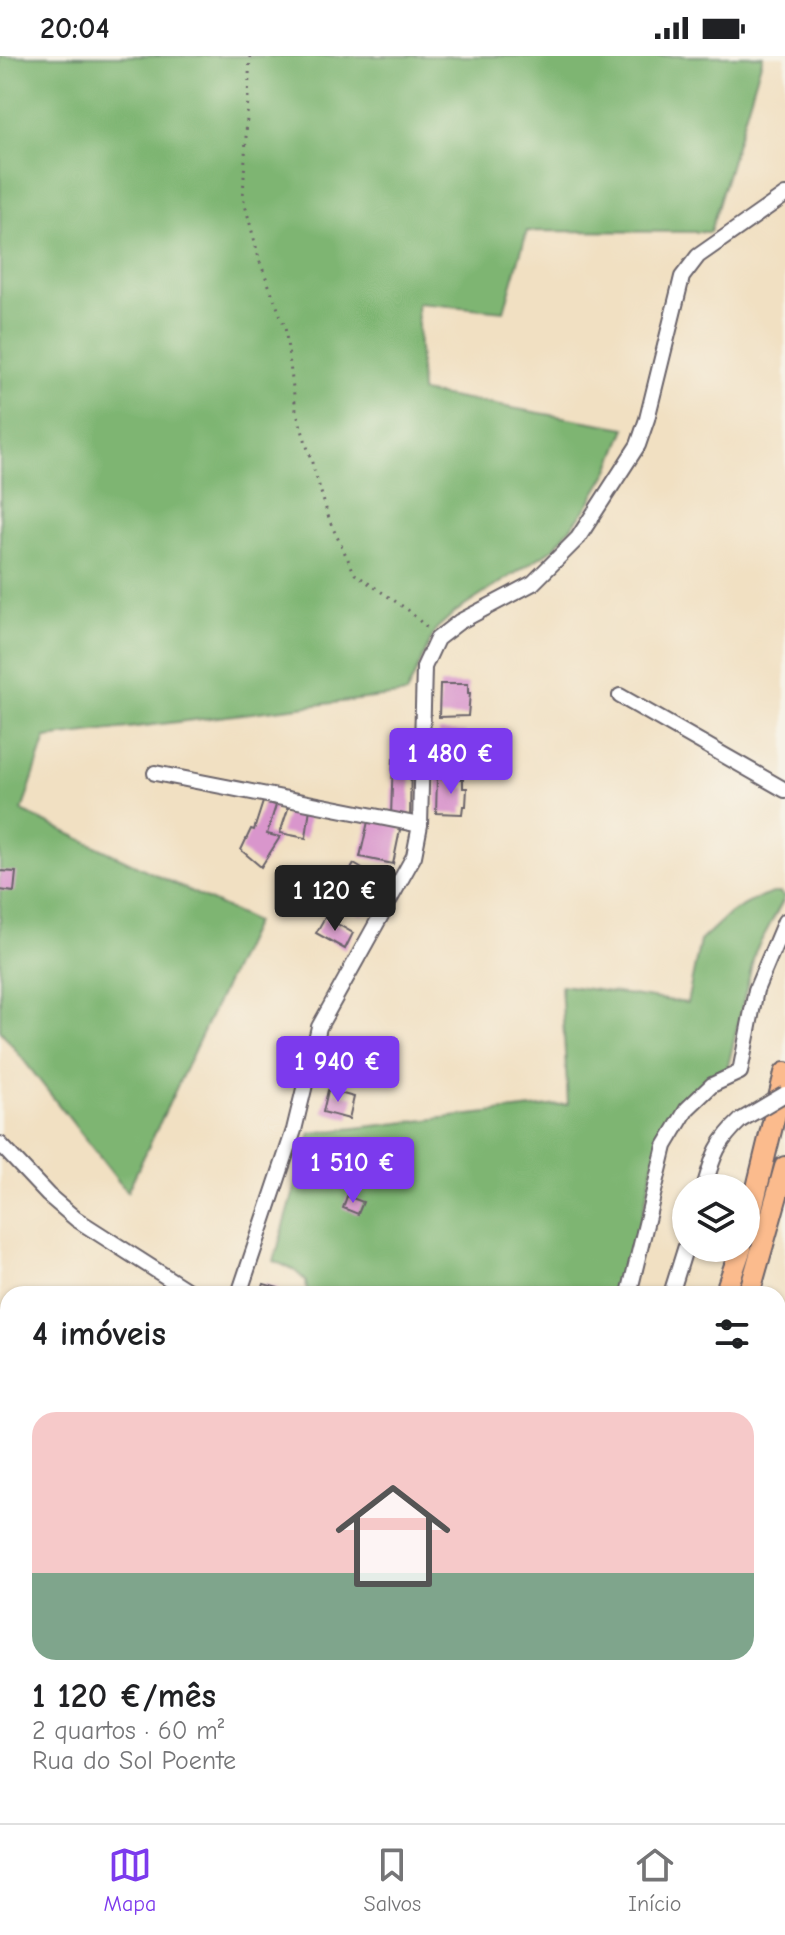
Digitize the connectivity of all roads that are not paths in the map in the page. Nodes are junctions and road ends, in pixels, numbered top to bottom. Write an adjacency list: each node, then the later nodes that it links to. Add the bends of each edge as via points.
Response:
1 (785, 195): 5 (street, via 698,256 682,277 638,445 578,538 533,583 437,639 424,667)
2 (620, 696): 4 (street)
3 (155, 773): 5 (street)
4 (785, 790)
5 (420, 825): 16 (street, via 411,865 319,1027 294,1130)
6 (785, 921): 17 (street, via 756,990 740,1072 712,1085 687,1109 665,1146)
7 (785, 1073): 12 (highway)
8 (785, 1094): 11 (street, bridge, via 725,1135)
9 (0, 1144): 15 (street, via 76,1219)
10 (785, 1167): 20 (highway)
11 (708, 1174)
12 (760, 1176)
13 (681, 1262): 18 (street)
14 (736, 1262): 19 (highway)
15 (181, 1286)
16 (242, 1286)
17 (631, 1286)
18 (674, 1286)
19 (728, 1286)
20 (751, 1286)

